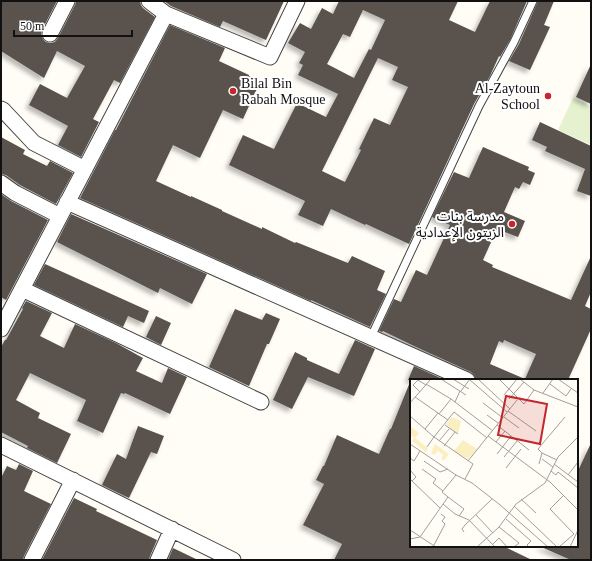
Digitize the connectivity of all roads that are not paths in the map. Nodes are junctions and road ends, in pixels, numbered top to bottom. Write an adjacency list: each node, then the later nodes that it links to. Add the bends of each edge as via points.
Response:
1 (67, 1): 6 (street)
2 (149, 1): 5 (street)
3 (297, 1): 5 (street, via 270,57)
4 (533, 1): 15 (lane, via 479,106)
5 (166, 14): 8 (street)
6 (50, 34)
7 (1, 108): 8 (street, via 34,143)
8 (85, 169): 10 (street)
9 (1, 183): 11 (street)
10 (67, 202): 11 (street); 15 (street)
11 (60, 216): 12 (street)
12 (22, 289): 13 (street); 17 (street)
13 (6, 306): 14 (street)
14 (1, 329)
15 (371, 337): 16 (street)
16 (465, 379)
17 (261, 402)
18 (1, 444): 19 (street)
19 (73, 480): 20 (street); 21 (street)
20 (172, 529): 22 (street); 23 (street)
21 (32, 560)
22 (158, 560)
23 (232, 560)

